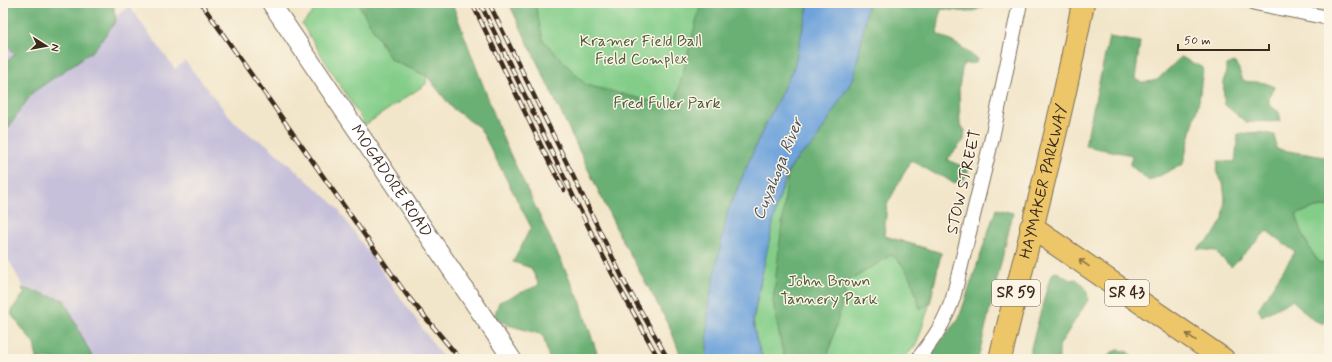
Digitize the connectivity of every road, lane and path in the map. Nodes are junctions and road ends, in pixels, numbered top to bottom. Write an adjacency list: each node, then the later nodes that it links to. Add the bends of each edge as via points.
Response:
1 (271, 3): 7 (street, MOGADORE ROAD)
2 (1020, 3): 8 (street, STOW STREET, via 992,138 953,298 935,336)
3 (1083, 3): 6 (main road, HAYMAKER PARKWAY / SR 59, via 1062,109)
4 (1254, 3): 5 (street)
5 (1329, 18)
6 (1031, 227): 9 (main road, HAYMAKER PARKWAY / SR 59); 10 (main road, SR 43, one-way to 6)
7 (512, 359)
8 (918, 359)
9 (1000, 359)
10 (1223, 359)

